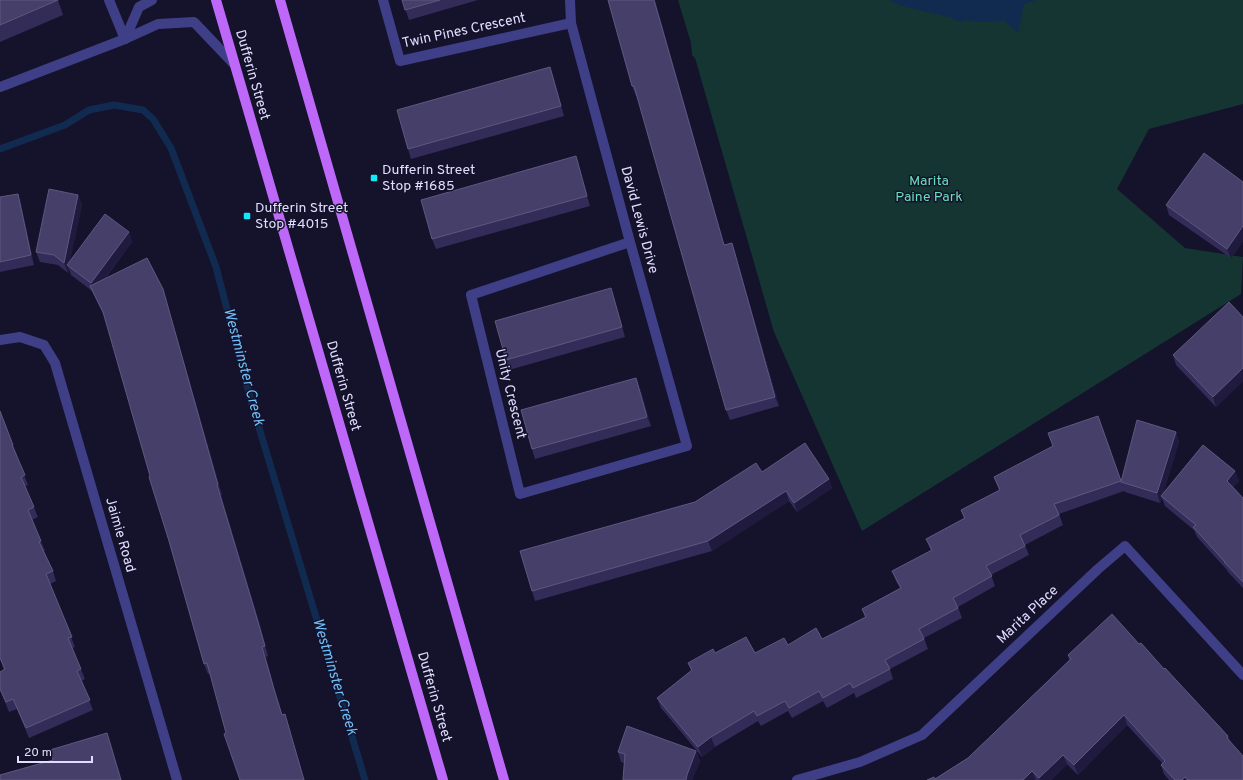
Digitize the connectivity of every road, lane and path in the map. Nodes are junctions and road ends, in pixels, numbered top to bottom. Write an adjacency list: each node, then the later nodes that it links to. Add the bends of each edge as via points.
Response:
1 (109, 0): 8 (street)
2 (152, 0): 8 (street, via 139,7)
3 (216, 0): 9 (main road, Dufferin Street)
4 (280, 0): 17 (main road)
5 (383, 0): 7 (street, Twin Pines Crescent, via 400,61)
6 (570, 0): 7 (street, David Lewis Drive)
7 (571, 23): 11 (street, David Lewis Drive)
8 (125, 39): 9 (street, via 158,24 194,22); 10 (street)
9 (233, 63): 16 (main road, Dufferin Street)
10 (0, 87)
11 (630, 242): 13 (street, David Lewis Drive); 13 (street, Unity Crescent, via 471,295 520,494)
12 (0, 340): 15 (street, Jaimie Road, via 20,337 44,345 55,363)
13 (687, 446)
14 (1243, 675): 18 (street, Marita Place, via 1124,546 922,735 860,762)
15 (177, 780)
16 (444, 780)
17 (504, 780)
18 (797, 780)

